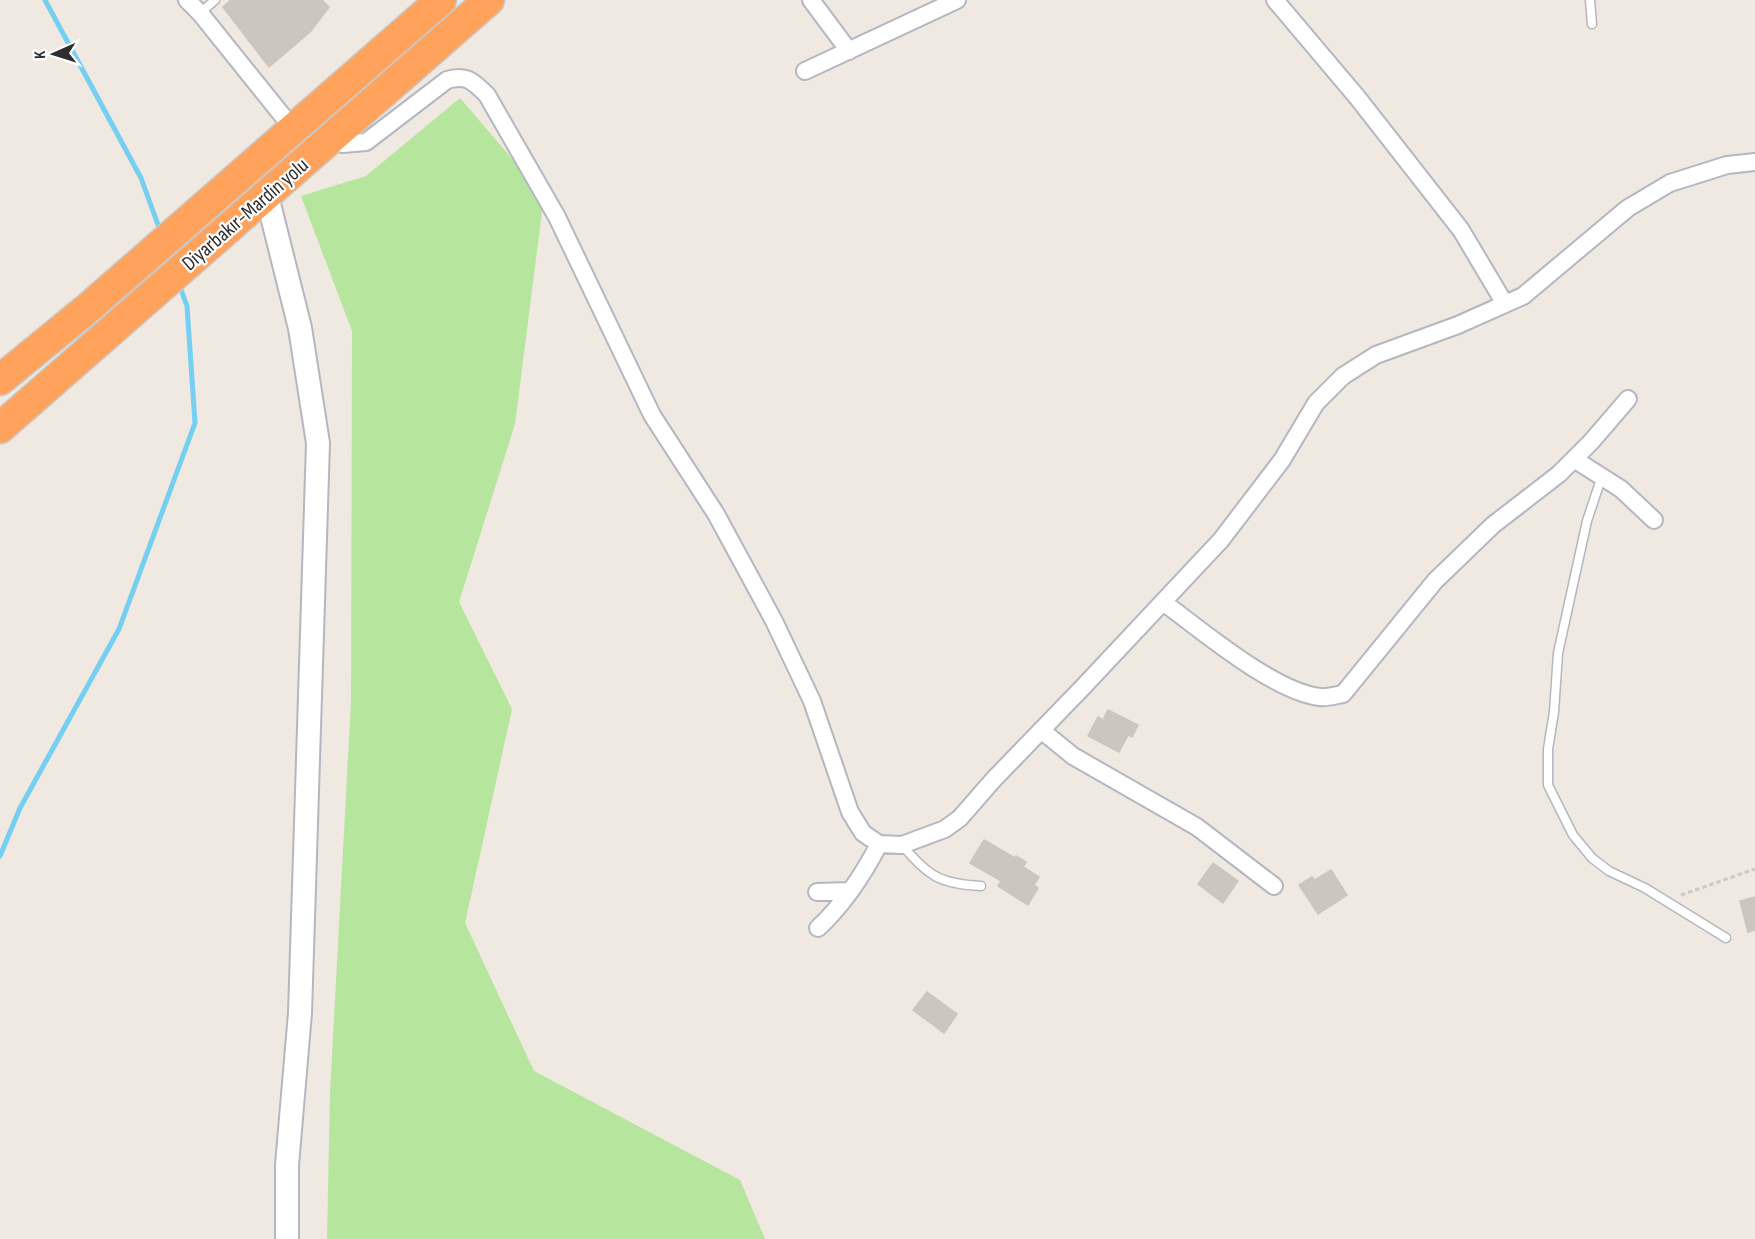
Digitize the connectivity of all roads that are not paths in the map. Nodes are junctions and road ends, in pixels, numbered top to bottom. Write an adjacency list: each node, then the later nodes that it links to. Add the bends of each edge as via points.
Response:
1 (187, 0): 9 (street)
2 (215, 0): 9 (lane)
3 (441, 0): 13 (highway)
4 (489, 0): 14 (highway, Diyarbakır-Mardin yolu)
5 (811, 0): 11 (street)
6 (957, 0): 11 (street)
7 (1275, 0): 17 (street, via 1358,97 1461,230)
8 (1590, 0): 10 (lane)
9 (200, 13): 13 (street)
10 (1592, 24)
11 (849, 51): 12 (street)
12 (805, 71)
13 (294, 130): 18 (highway)
14 (329, 141): 16 (highway, Diyarbakır-Mardin yolu); 26 (street, via 366,142 447,80 471,79 487,95 557,217 652,415 716,514 774,621 812,701 850,812 863,833)
15 (1755, 162): 17 (street, via 1726,165 1670,183 1628,208 1523,296)
16 (262, 199): 20 (highway, Diyarbakır-Mardin yolu); 34 (street, via 300,328 318,443 300,1013 287,1165)
17 (1505, 304): 24 (street, via 1376,355 1343,376 1316,403 1282,459 1221,540)
18 (0, 381)
19 (1628, 399): 21 (street)
20 (0, 428)
21 (1574, 459): 22 (street); 24 (street, via 1493,525 1436,581 1343,694 1321,697 1293,689 1256,668)
22 (1602, 475): 23 (street); 33 (lane, via 1584,532 1558,653 1548,785 1573,834 1592,858)
23 (1654, 520)
24 (1163, 602): 25 (street)
25 (1041, 730): 27 (street, via 960,818 945,829); 29 (street, via 1073,756 1197,827)
26 (879, 844): 27 (street); 30 (street)
27 (902, 845): 28 (lane, via 923,870 945,882)
28 (981, 886)
29 (1275, 886)
30 (850, 891): 31 (street); 32 (street)
31 (817, 892)
32 (818, 928)
33 (1726, 938)
34 (287, 1239)

